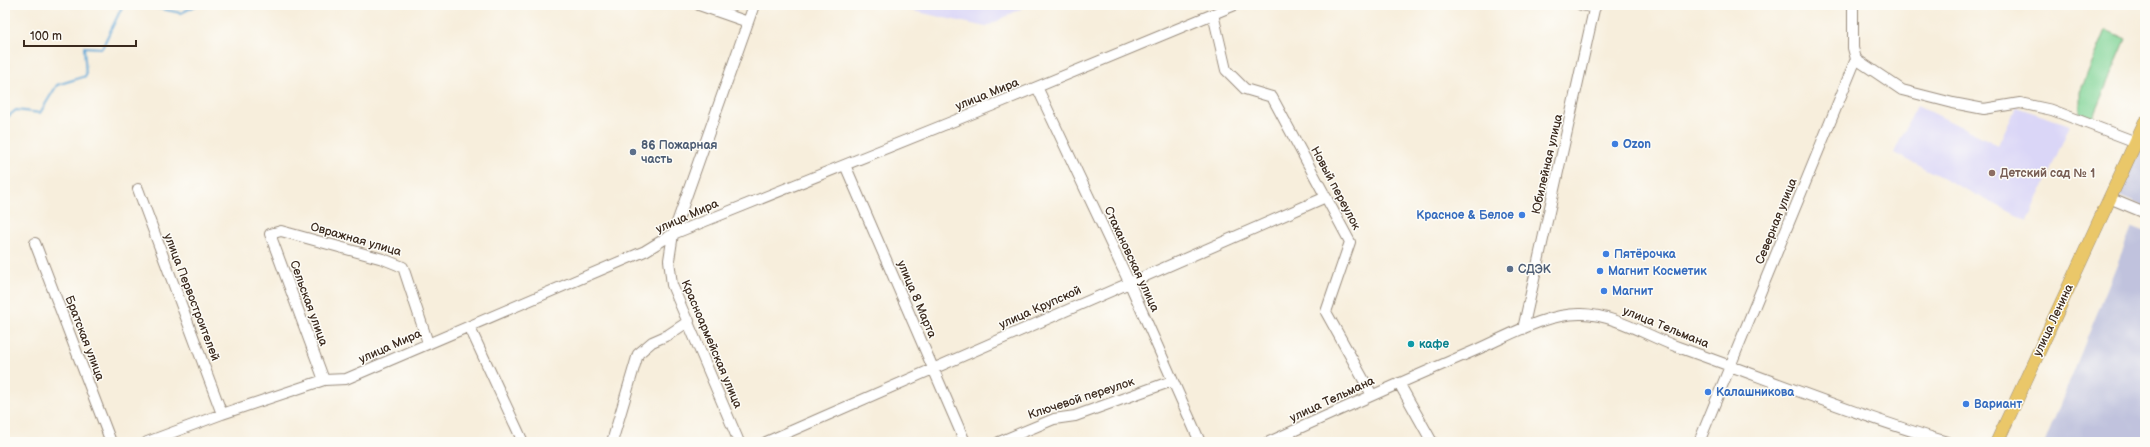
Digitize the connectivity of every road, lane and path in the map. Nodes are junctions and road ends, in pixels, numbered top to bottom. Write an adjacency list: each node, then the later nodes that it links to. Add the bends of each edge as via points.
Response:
1 (700, 5): 8 (street)
2 (754, 5): 8 (street, Красноармейская улица)
3 (1235, 5): 7 (street, улица Мира)
4 (1581, 5): 6 (street)
5 (1853, 5): 9 (street, via 1853,48)
6 (1595, 7): 24 (street, Юбилейная улица)
7 (1213, 14): 10 (street, улица Мира); 15 (street, Новый переулок, via 1226,70 1245,89 1272,97)
8 (748, 22): 19 (street, Красноармейская улица)
9 (1856, 59): 12 (street, via 1902,90 1984,108 2020,103 2052,110); 26 (street, Северная улица)
10 (1037, 87): 13 (street, улица Мира); 21 (street, Стахановская улица)
11 (2145, 122): 12 (main road, улица Ленина)
12 (2136, 142): 16 (main road, улица Ленина)
13 (845, 165): 19 (street, улица Мира); 27 (street, улица 8 Марта)
14 (138, 189): 32 (street, улица Первостроителей)
15 (1326, 197): 21 (street, улица Крупской); 31 (street, Новый переулок, via 1350,242 1326,312)
16 (2109, 198): 17 (street); 46 (main road, улица Ленина)
17 (2145, 213)
18 (270, 234): 25 (street, Овражная улица, via 281,231 403,267); 28 (street, Сельская улица)
19 (673, 234): 22 (street, Красноармейская улица, via 669,260 672,285); 23 (street, улица Мира, via 644,251)
20 (35, 243): 33 (street, Братская улица)
21 (1129, 282): 27 (street, улица Крупской); 29 (street, Стахановская улица)
22 (688, 321): 36 (street, via 668,335 652,342 638,354); 37 (street, Красноармейская улица)
23 (470, 328): 25 (street, улица Мира); 35 (street)
24 (1523, 330): 26 (street, улица Тельмана, via 1556,317 1582,314 1609,318); 30 (street, улица Тельмана)
25 (428, 343): 28 (street, улица Мира, via 346,379)
26 (1731, 366): 44 (street, Северная улица); 45 (street, улица Тельмана, via 1894,426)
27 (933, 368): 38 (street, улица Крупской); 39 (street, улица 8 Марта)
28 (324, 380): 32 (street, улица Мира)
29 (1172, 381): 40 (street, Ключевой переулок, via 1075,416 1054,419); 41 (street, Стахановская улица)
30 (1399, 383): 31 (street, улица Тельмана); 43 (street)
31 (1372, 395): 42 (street, улица Тельмана)
32 (222, 414): 34 (street, улица Мира)
33 (111, 442)
34 (147, 442)
35 (523, 442)
36 (612, 442)
37 (739, 442)
38 (766, 442)
39 (965, 442)
40 (998, 442)
41 (1200, 442)
42 (1269, 442)
43 (1432, 442)
44 (1699, 442)
45 (1947, 442)
46 (1997, 442)

